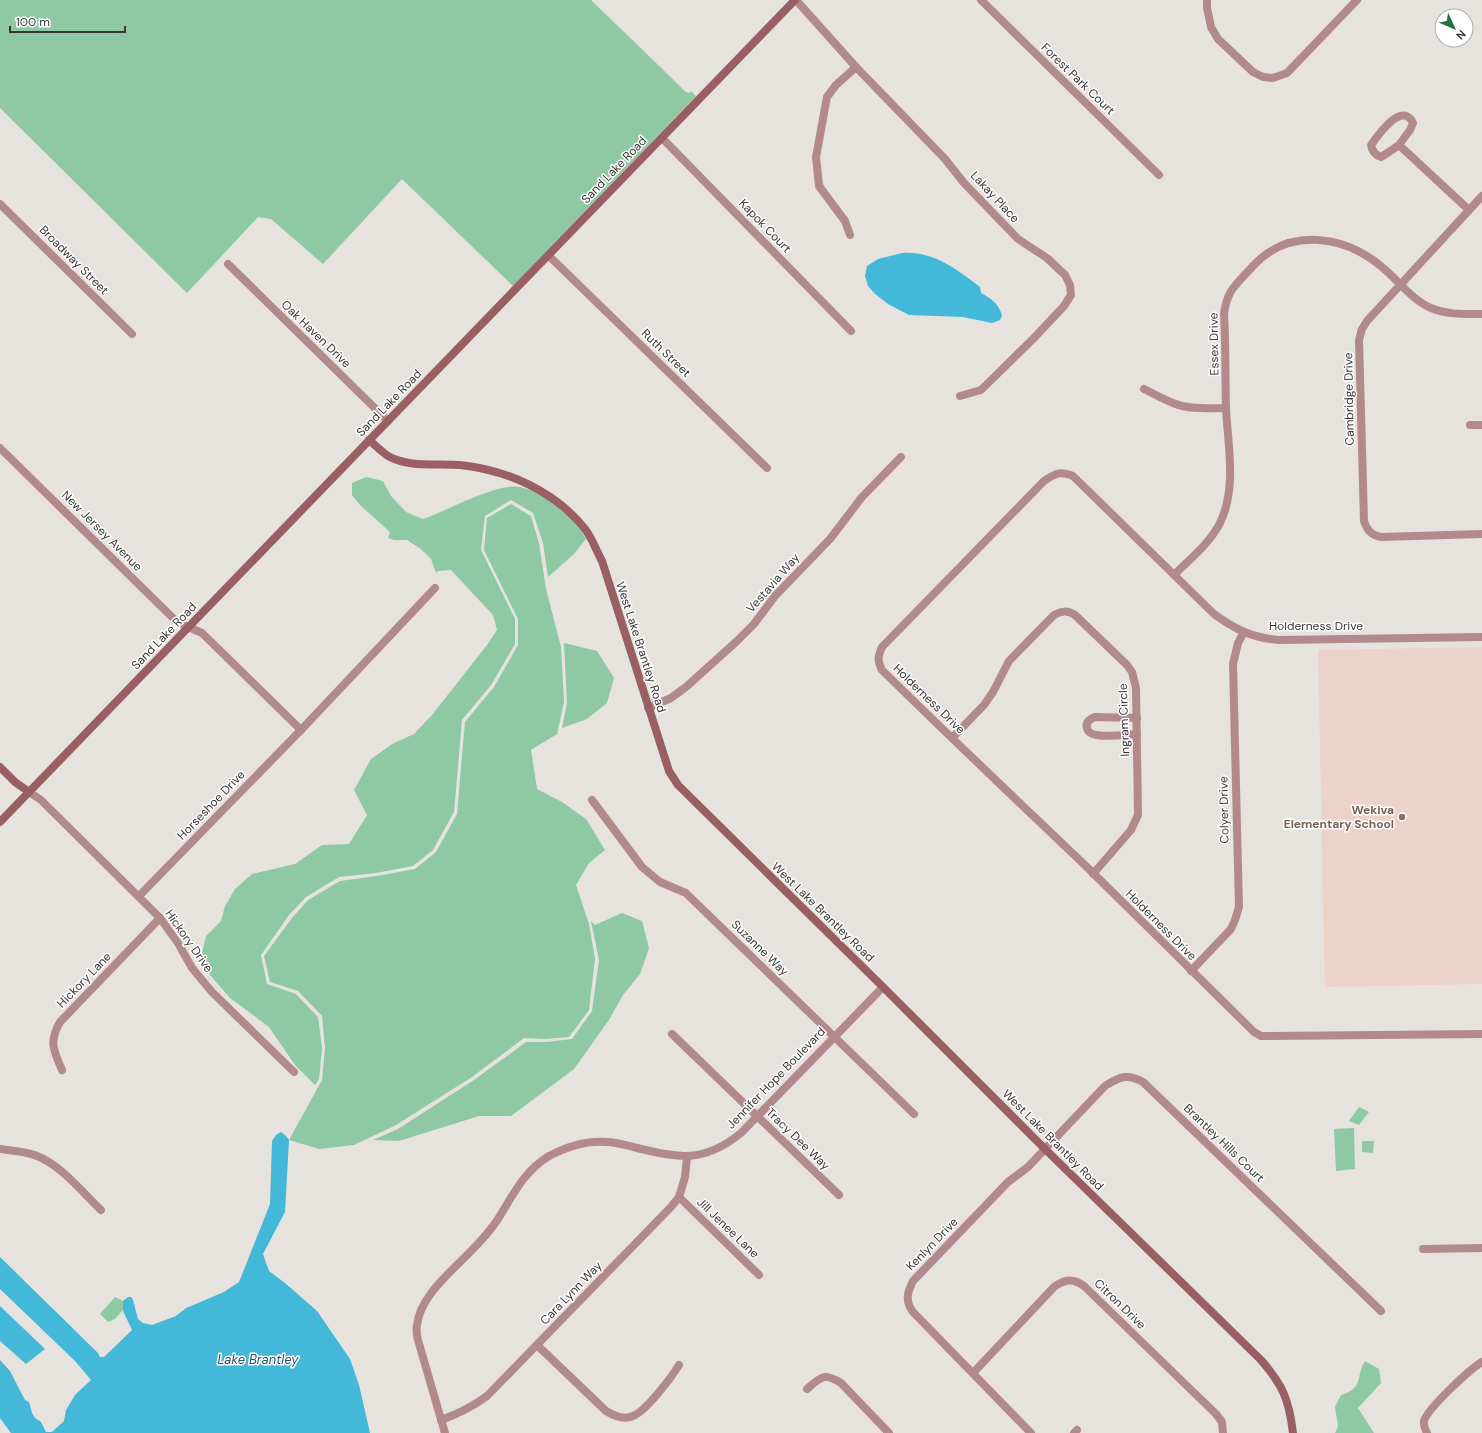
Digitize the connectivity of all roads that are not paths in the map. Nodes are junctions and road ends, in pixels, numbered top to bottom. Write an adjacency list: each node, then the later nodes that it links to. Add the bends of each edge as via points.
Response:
1 (795, 0): 5 (street, Lakay Place); 6 (street, Sand Lake Road)
2 (981, 0): 8 (street, Forest Park Court)
3 (1207, 0): 4 (street, via 1211,27 1218,39 1252,72 1273,78 1287,73)
4 (1357, 0)
5 (856, 67): 12 (street, via 827,97 816,157 819,186 845,221); 20 (street, Lakay Place, via 1018,239 1047,258 1065,275 1070,284 1070,294 1064,306 1034,338 981,390)
6 (662, 138): 13 (street, Sand Lake Road); 17 (street, Kapok Court)
7 (1399, 145): 7 (street, via 1381,157 1372,151 1371,145 1395,118 1405,114 1413,123); 11 (street)
8 (1159, 175)
9 (1482, 196): 11 (street, Cambridge Drive)
10 (0, 204): 18 (street, Broadway Street)
11 (1469, 210): 15 (street, Cambridge Drive)
12 (850, 234)
13 (549, 256): 22 (street, Sand Lake Road); 28 (street, Ruth Street)
14 (228, 264): 22 (street, Oak Haven Drive)
15 (1400, 284): 16 (street, Essex Drive, via 1431,308 1455,313); 21 (street, Essex Drive, via 1381,266 1337,243 1320,240 1298,241 1280,246 1262,257 1231,290 1226,302); 29 (street, Cambridge Drive, via 1367,321 1359,340 1364,521 1370,532 1381,537)
16 (1482, 314)
17 (851, 331)
18 (132, 334)
19 (1144, 389): 21 (street, via 1174,404 1196,408)
20 (960, 396)
21 (1226, 408): 30 (street, Essex Drive, via 1230,463 1228,497 1224,512 1216,530)
22 (388, 421): 25 (street, Sand Lake Road)
23 (1470, 425): 24 (street)
24 (1482, 425)
25 (369, 440): 32 (street, Sand Lake Road); 35 (street, West Lake Brantley Road, via 388,456 401,461 475,467 508,476 539,489 564,507 586,530 602,561)
26 (0, 448): 32 (street, New Jersey Avenue, via 177,622)
27 (901, 457): 35 (street, Vestavia Way, via 862,497 830,540 775,596 754,624 737,641 686,687 671,698)
28 (767, 468)
29 (1482, 534)
30 (1174, 575): 33 (street, Holderness Drive, via 1214,614 1230,626); 39 (street, Holderness Drive, via 1073,476 1059,472 1044,481 882,647 878,655 878,663 882,670)
31 (435, 588): 37 (street, Horseshoe Drive)
32 (189, 627): 37 (street, via 202,633); 41 (street, Sand Lake Road)
33 (1244, 632): 34 (street, Holderness Drive, via 1263,639 1279,640); 47 (street, Colyer Drive, via 1238,643 1233,664 1239,907 1231,929)
34 (1482, 637)
35 (648, 708): 48 (street, West Lake Brantley Road, via 669,771 678,785)
36 (1137, 718): 38 (street, Ingram Circle); 38 (street, via 1095,717 1086,724 1089,734 1098,736); 39 (street, Ingram Circle, via 1136,688 1132,672 1075,615 1063,611 1054,615 1009,661 984,705)
37 (301, 730): 45 (street, Horseshoe Drive)
38 (1137, 734): 44 (street, Ingram Circle, via 1138,815 1131,830)
39 (952, 738): 44 (street, Holderness Drive)
40 (0, 767): 41 (street)
41 (29, 792): 43 (street, Sand Lake Road); 45 (street, Hickory Drive, via 42,800)
42 (592, 800): 51 (street, Suzanne Way, via 642,867 660,882 686,893)
43 (0, 822)
44 (1093, 874): 47 (street, Holderness Drive)
45 (138, 896): 46 (street, Hickory Drive)
46 (160, 918): 52 (street, Hickory Lane, via 60,1022 52,1042); 53 (street, Hickory Drive, via 178,942 192,968 212,992)
47 (1191, 971): 50 (street, Holderness Drive, via 1261,1036)
48 (883, 987): 51 (street, Jennifer Hope Boulevard); 57 (street, West Lake Brantley Road)
49 (672, 1034): 55 (street, Tracy Dee Way)
50 (1482, 1034)
51 (834, 1036): 54 (street, Suzanne Way); 55 (street, Jennifer Hope Boulevard)
52 (62, 1070)
53 (294, 1072)
54 (914, 1114)
55 (757, 1117): 58 (street, Jennifer Hope Boulevard, via 728,1144 716,1150); 59 (street, Tracy Dee Way)
56 (0, 1149): 61 (street, via 37,1156 49,1162)
57 (1045, 1149): 65 (street, Brantley Hills Court, via 1105,1086 1126,1076 1136,1078); 69 (street, Kenlyn Drive, via 1028,1167 1008,1182 913,1281 908,1291 908,1306); 76 (street, West Lake Brantley Road, via 1265,1364 1284,1393)
58 (687, 1157): 60 (street, Cara Lynn Way); 71 (street, Jennifer Hope Boulevard, via 607,1142 589,1142 548,1157 531,1170 519,1183 485,1237 425,1301 420,1313 417,1326 418,1340)
59 (839, 1195)
60 (679, 1197): 64 (street, Jill Jenee Lane); 66 (street, Cara Lynn Way)
61 (101, 1210)
62 (1482, 1248): 63 (street)
63 (1423, 1250)
64 (760, 1275)
65 (1381, 1311)
66 (537, 1345): 68 (street, via 614,1416 633,1416 641,1411 669,1381); 71 (street, Cara Lynn Way, via 487,1396 460,1413)
67 (1482, 1362): 77 (street, via 1468,1372 1432,1408 1424,1419)
68 (679, 1365)
69 (973, 1373): 74 (street, Kenlyn Drive); 75 (street, Citron Drive, via 1054,1287 1060,1282 1073,1280 1084,1286 1216,1414 1222,1422)
70 (807, 1389): 73 (street, via 821,1377 834,1379 841,1383)
71 (441, 1420): 72 (street, Jennifer Hope Boulevard)
72 (445, 1433)
73 (889, 1433)
74 (1030, 1433)
75 (1223, 1433)
76 (1293, 1433)
77 (1427, 1433)

